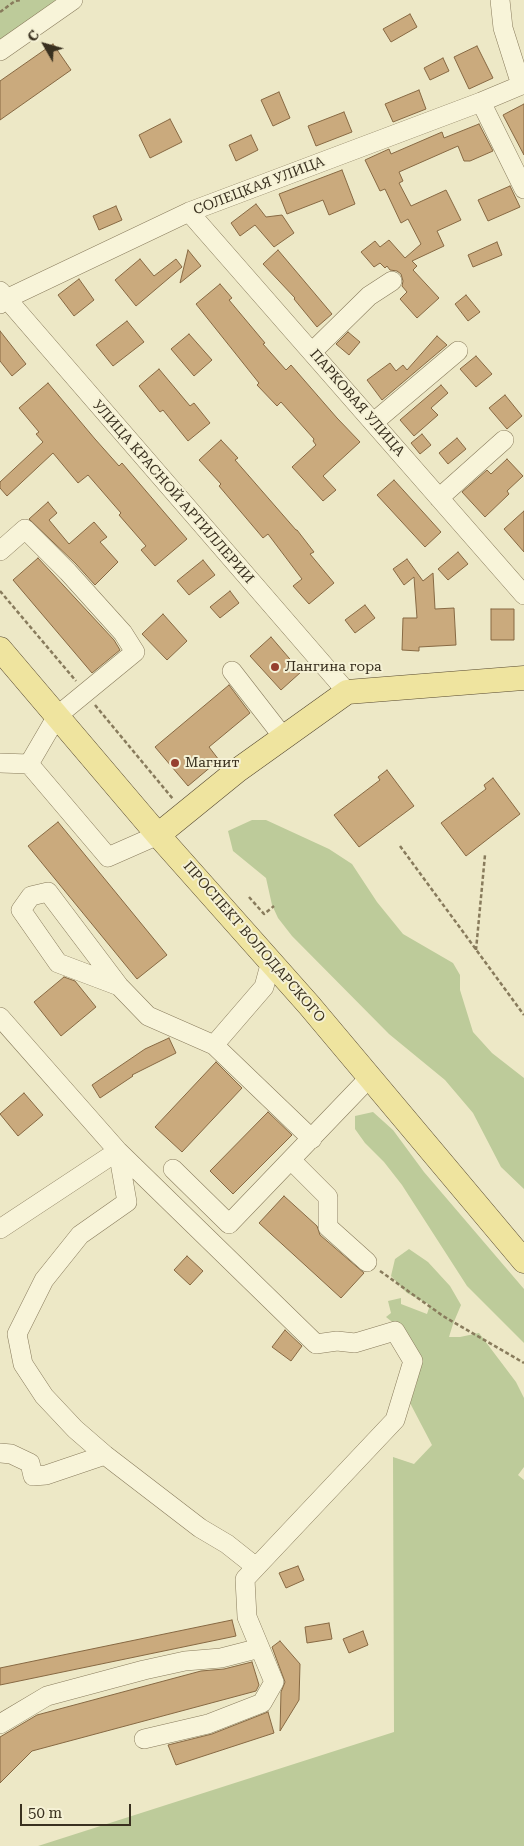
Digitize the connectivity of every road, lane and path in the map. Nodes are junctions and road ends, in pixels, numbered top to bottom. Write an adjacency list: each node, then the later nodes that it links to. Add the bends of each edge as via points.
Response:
1 (21, 0): 4 (path)
2 (73, 0): 5 (street)
3 (500, 0): 6 (street, via 503,28)
4 (0, 12)
5 (0, 51)
6 (522, 84): 7 (street, СОЛЕЦКАЯ УЛИЦА)
7 (481, 102): 8 (street); 9 (street, СОЛЕЦКАЯ УЛИЦА)
8 (524, 189)
9 (189, 212): 11 (street, СОЛЕЦКАЯ УЛИЦА); 13 (street, ПАРКОВАЯ УЛИЦА)
10 (392, 281): 13 (street, via 369,296)
11 (2, 298): 22 (street, УЛИЦА КРАСНОЙ АРТИЛЛЕРИИ)
12 (458, 351): 14 (street)
13 (312, 352): 14 (street, ПАРКОВАЯ УЛИЦА)
14 (374, 422): 16 (street, ПАРКОВАЯ УЛИЦА)
15 (504, 440): 16 (street)
16 (440, 498): 18 (street, ПАРКОВАЯ УЛИЦА)
17 (0, 551): 23 (street, via 25,529 123,633 135,652)
18 (524, 595)
19 (0, 649): 23 (main road, ПРОСПЕКТ ВОЛОДАРСКОГО)
20 (232, 671): 24 (street)
21 (524, 678): 22 (main road)
22 (347, 692): 24 (main road)
23 (57, 716): 26 (street); 27 (main road, ПРОСПЕКТ ВОЛОДАРСКОГО)
24 (284, 738): 27 (main road, via 238,770)
25 (0, 763): 26 (street)
26 (29, 764): 27 (street, via 108,857)
27 (158, 835): 33 (main road, ПРОСПЕКТ ВОЛОДАРСКОГО)
28 (400, 846): 32 (path)
29 (486, 855): 32 (path)
30 (249, 897): 31 (path, via 264,914)
31 (274, 906)
32 (476, 950): 35 (path)
33 (271, 961): 37 (street, via 264,987); 38 (main road, ПРОСПЕКТ ВОЛОДАРСКОГО)
34 (119, 986): 34 (street, via 48,892 31,896 21,910 58,963); 37 (street, via 148,1016)
35 (524, 1015)
36 (0, 1017): 40 (street)
37 (214, 1045): 39 (street)
38 (370, 1077): 39 (street); 44 (main road, ПРОСПЕКТ ВОЛОДАРСКОГО)
39 (312, 1139): 41 (street)
40 (118, 1151): 43 (street); 48 (street, via 127,1202 80,1235 44,1280 17,1334 23,1364 44,1396); 49 (street, via 316,1344 355,1343 395,1331 413,1361 395,1420)
41 (291, 1160): 42 (street, via 229,1224); 45 (street, via 328,1197 328,1227)
42 (172, 1170)
43 (0, 1229)
44 (524, 1261)
45 (367, 1262): 46 (path, via 443,1316)
46 (524, 1363)
47 (0, 1453): 48 (street, via 30,1462 33,1476 46,1475)
48 (105, 1455): 49 (street, via 200,1528)
49 (256, 1566): 50 (street, via 245,1579 247,1617)
50 (260, 1648): 51 (street, via 144,1670 47,1696); 52 (street, via 274,1682 262,1704 208,1724)
51 (0, 1724)
52 (144, 1739)

